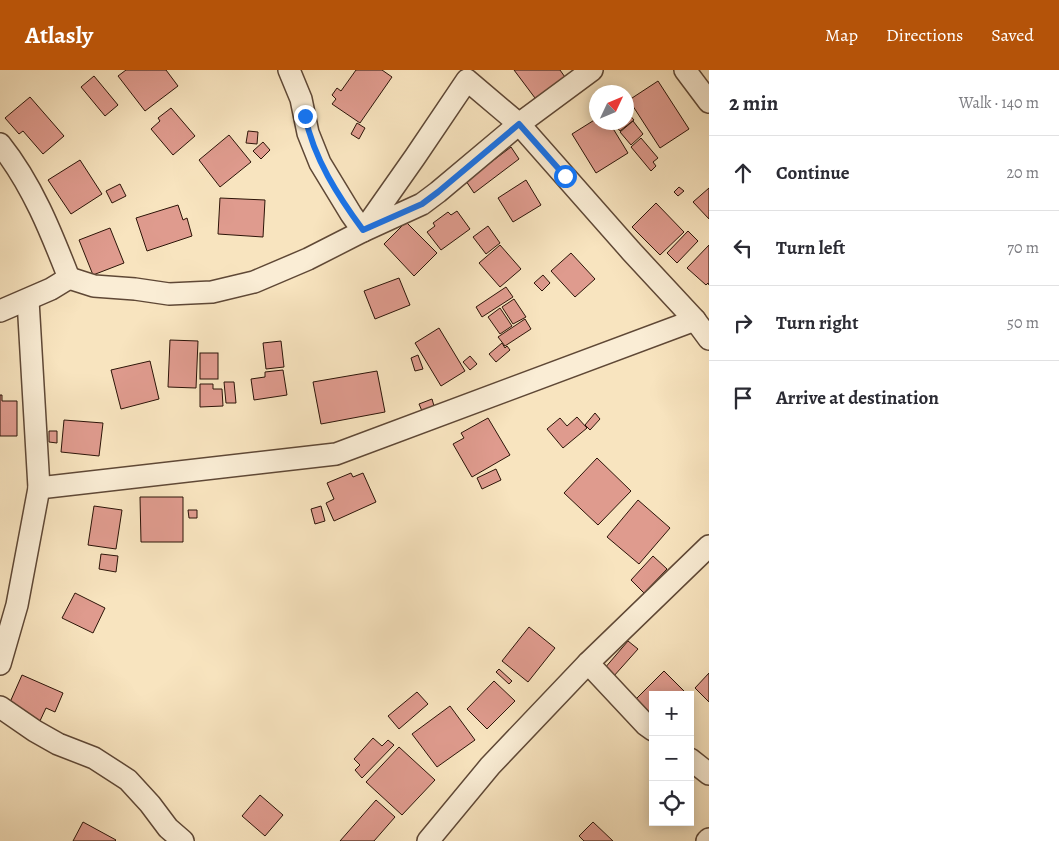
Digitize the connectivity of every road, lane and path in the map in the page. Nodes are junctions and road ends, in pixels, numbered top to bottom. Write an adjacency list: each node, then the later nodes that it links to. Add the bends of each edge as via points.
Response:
1 (289, 70): 8 (street, via 320,162)
2 (592, 70): 6 (street)
3 (685, 70): 5 (street)
4 (471, 75): 6 (street); 8 (street)
5 (709, 102)
6 (519, 124): 8 (street, via 422,204); 12 (street)
7 (0, 144): 9 (street, via 13,160 46,221)
8 (363, 230): 9 (street, via 254,282 212,292 169,294 94,286)
9 (69, 278): 10 (street)
10 (28, 300): 11 (street); 14 (street)
11 (0, 311)
12 (695, 320): 13 (street); 14 (street, via 336,454)
13 (709, 339)
14 (39, 488): 17 (street, via 17,604)
15 (709, 546): 16 (street)
16 (588, 663): 19 (street); 23 (street, via 490,766)
17 (0, 664)
18 (0, 707): 22 (street, via 58,744 94,758 128,780)
19 (649, 727)
20 (694, 763): 21 (street)
21 (709, 774)
22 (183, 841)
23 (428, 841)

